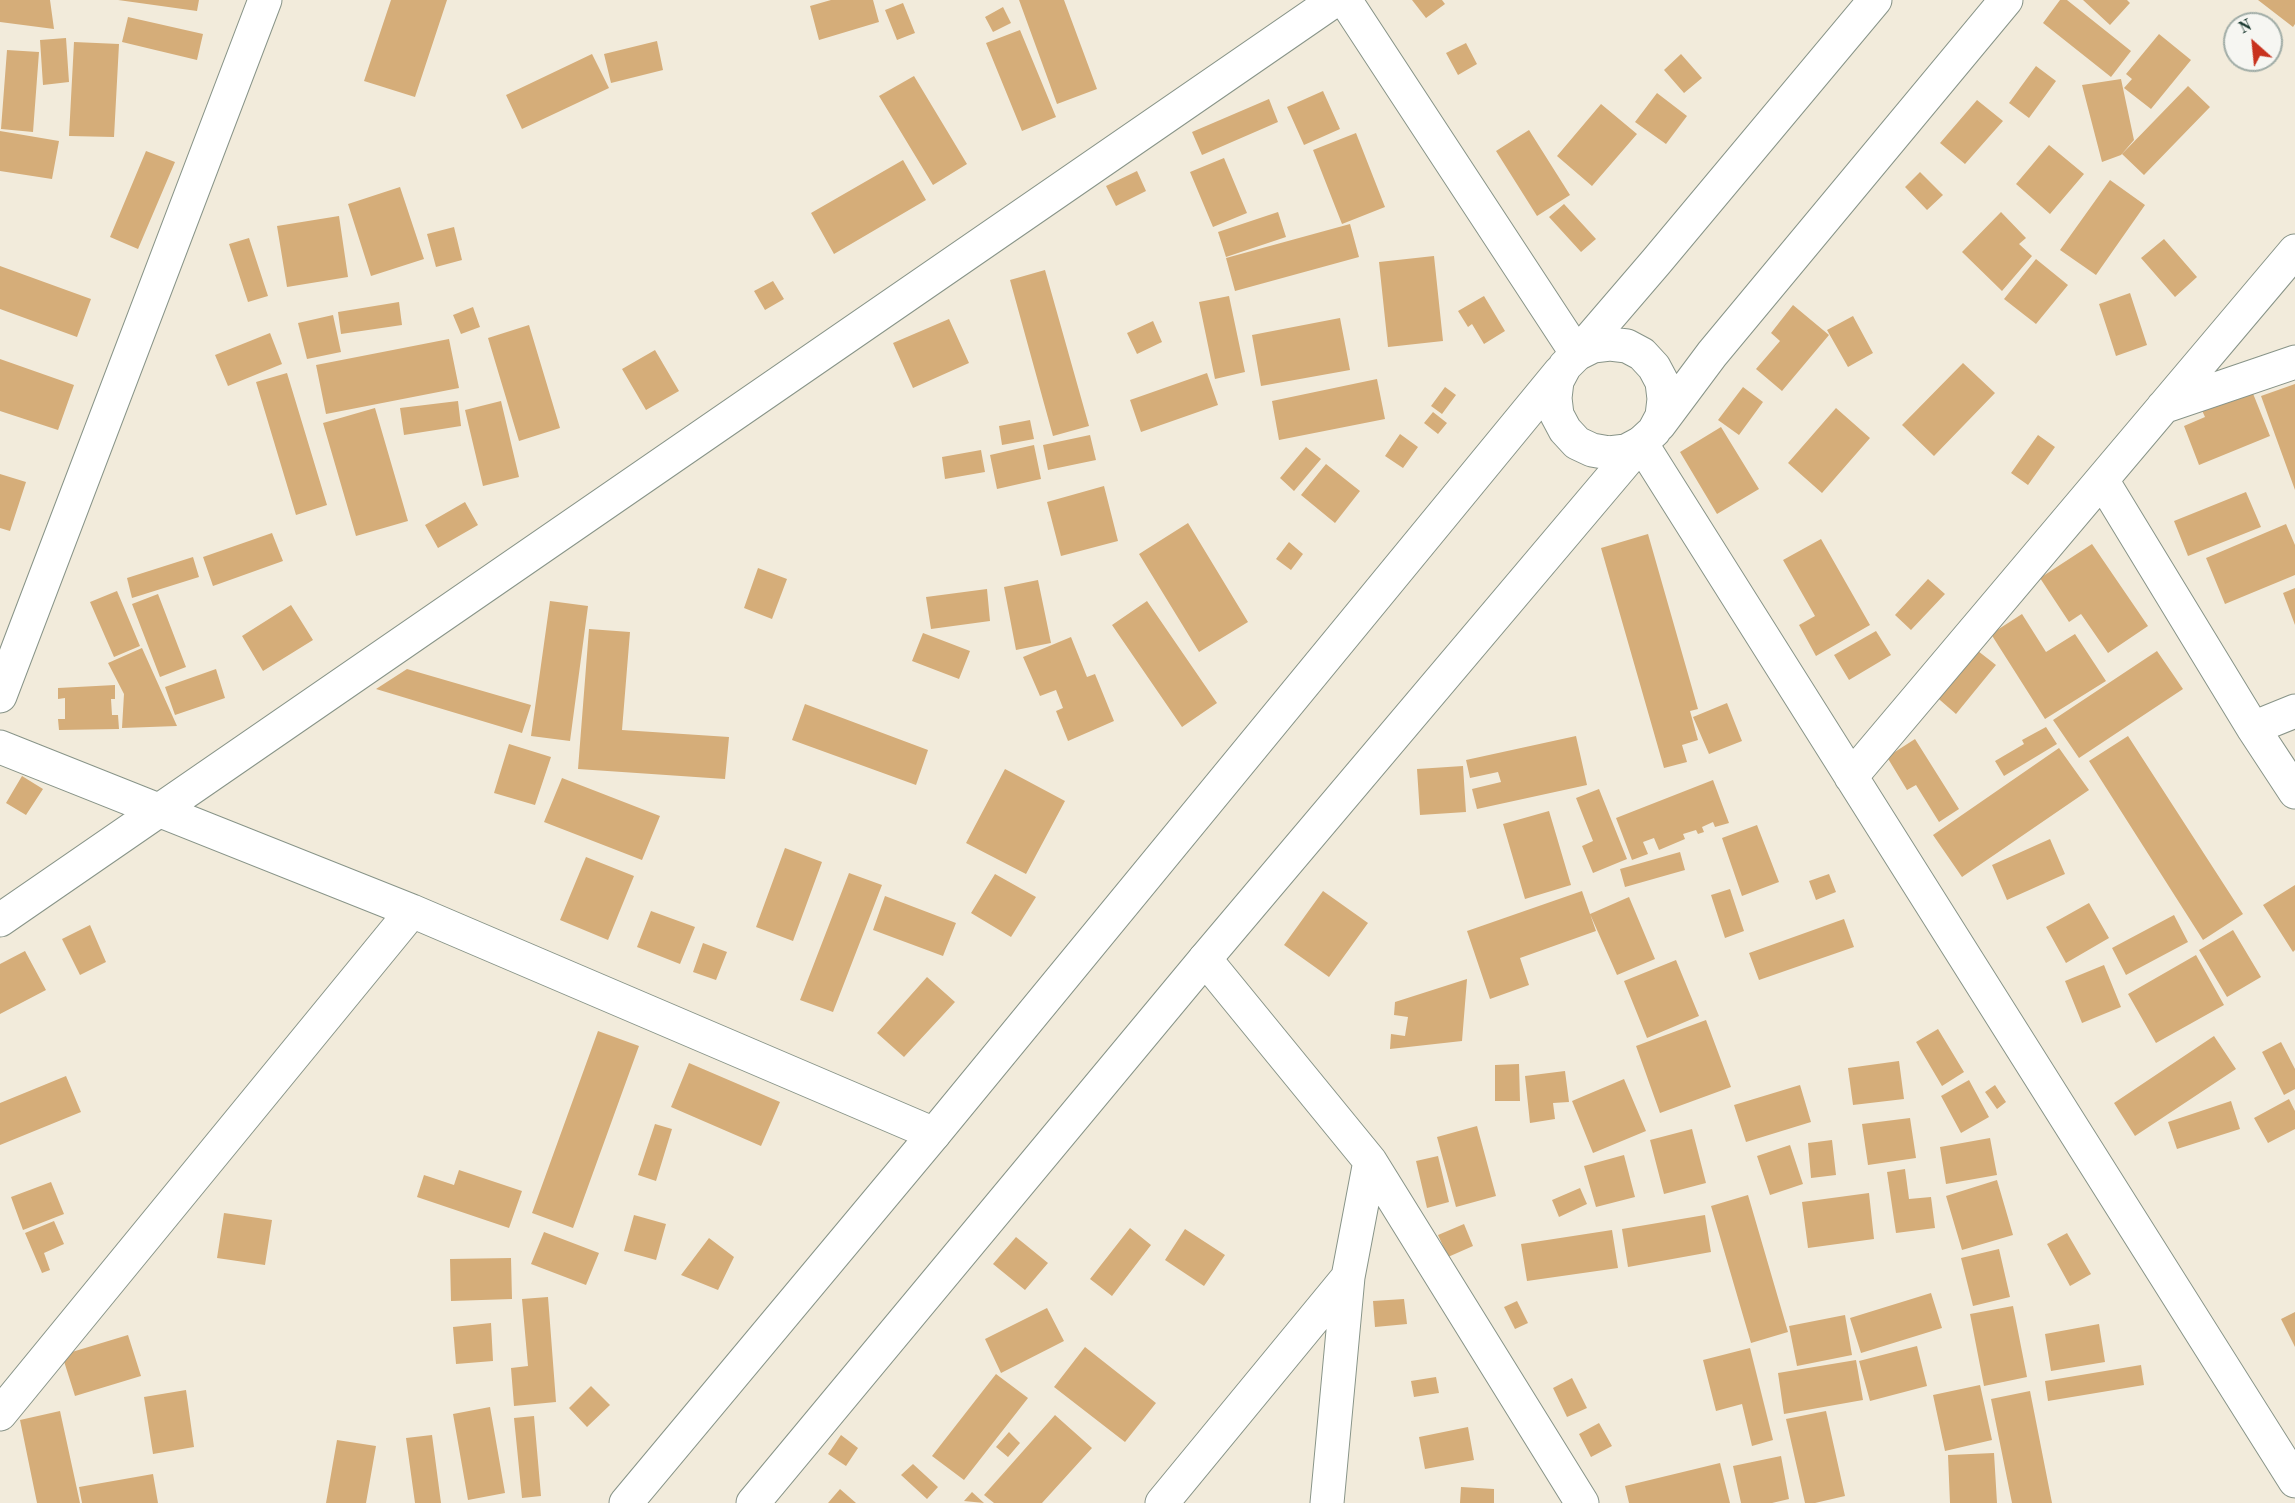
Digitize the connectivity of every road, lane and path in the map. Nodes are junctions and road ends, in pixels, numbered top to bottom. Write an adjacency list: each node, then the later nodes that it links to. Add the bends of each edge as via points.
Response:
1 (265, 0): 12 (street)
2 (1288, 0): 5 (street)
3 (1875, 0): 7 (street)
4 (2006, 0): 10 (street, via 1712,354)
5 (1333, 4): 7 (street); 18 (street)
6 (2295, 251): 9 (street)
7 (1571, 360): 10 (street, via 1557,381 1555,398 1557,415 1577,443 1609,453 1626,451); 10 (street, via 1593,346 1610,344 1627,346 1654,366 1662,382 1664,399 1662,416); 22 (street)
8 (2295, 362): 9 (street)
9 (2163, 407): 11 (street)
10 (1648, 437): 16 (street); 21 (street)
11 (2102, 480): 14 (street); 16 (street)
12 (0, 696)
13 (2295, 711): 14 (street)
14 (2253, 728): 17 (street)
15 (0, 747): 18 (street)
16 (1851, 777): 26 (street)
17 (2295, 792)
18 (159, 810): 19 (street); 20 (street)
19 (412, 911): 22 (street); 25 (street)
20 (0, 920)
21 (1205, 959): 23 (street); 28 (street)
22 (934, 1134): 27 (street)
23 (1370, 1161): 24 (street); 31 (street)
24 (1348, 1277): 29 (street); 30 (street)
25 (0, 1414)
26 (2295, 1481)
27 (626, 1503)
28 (753, 1503)
29 (1162, 1503)
30 (1327, 1503)
31 (1582, 1503)

